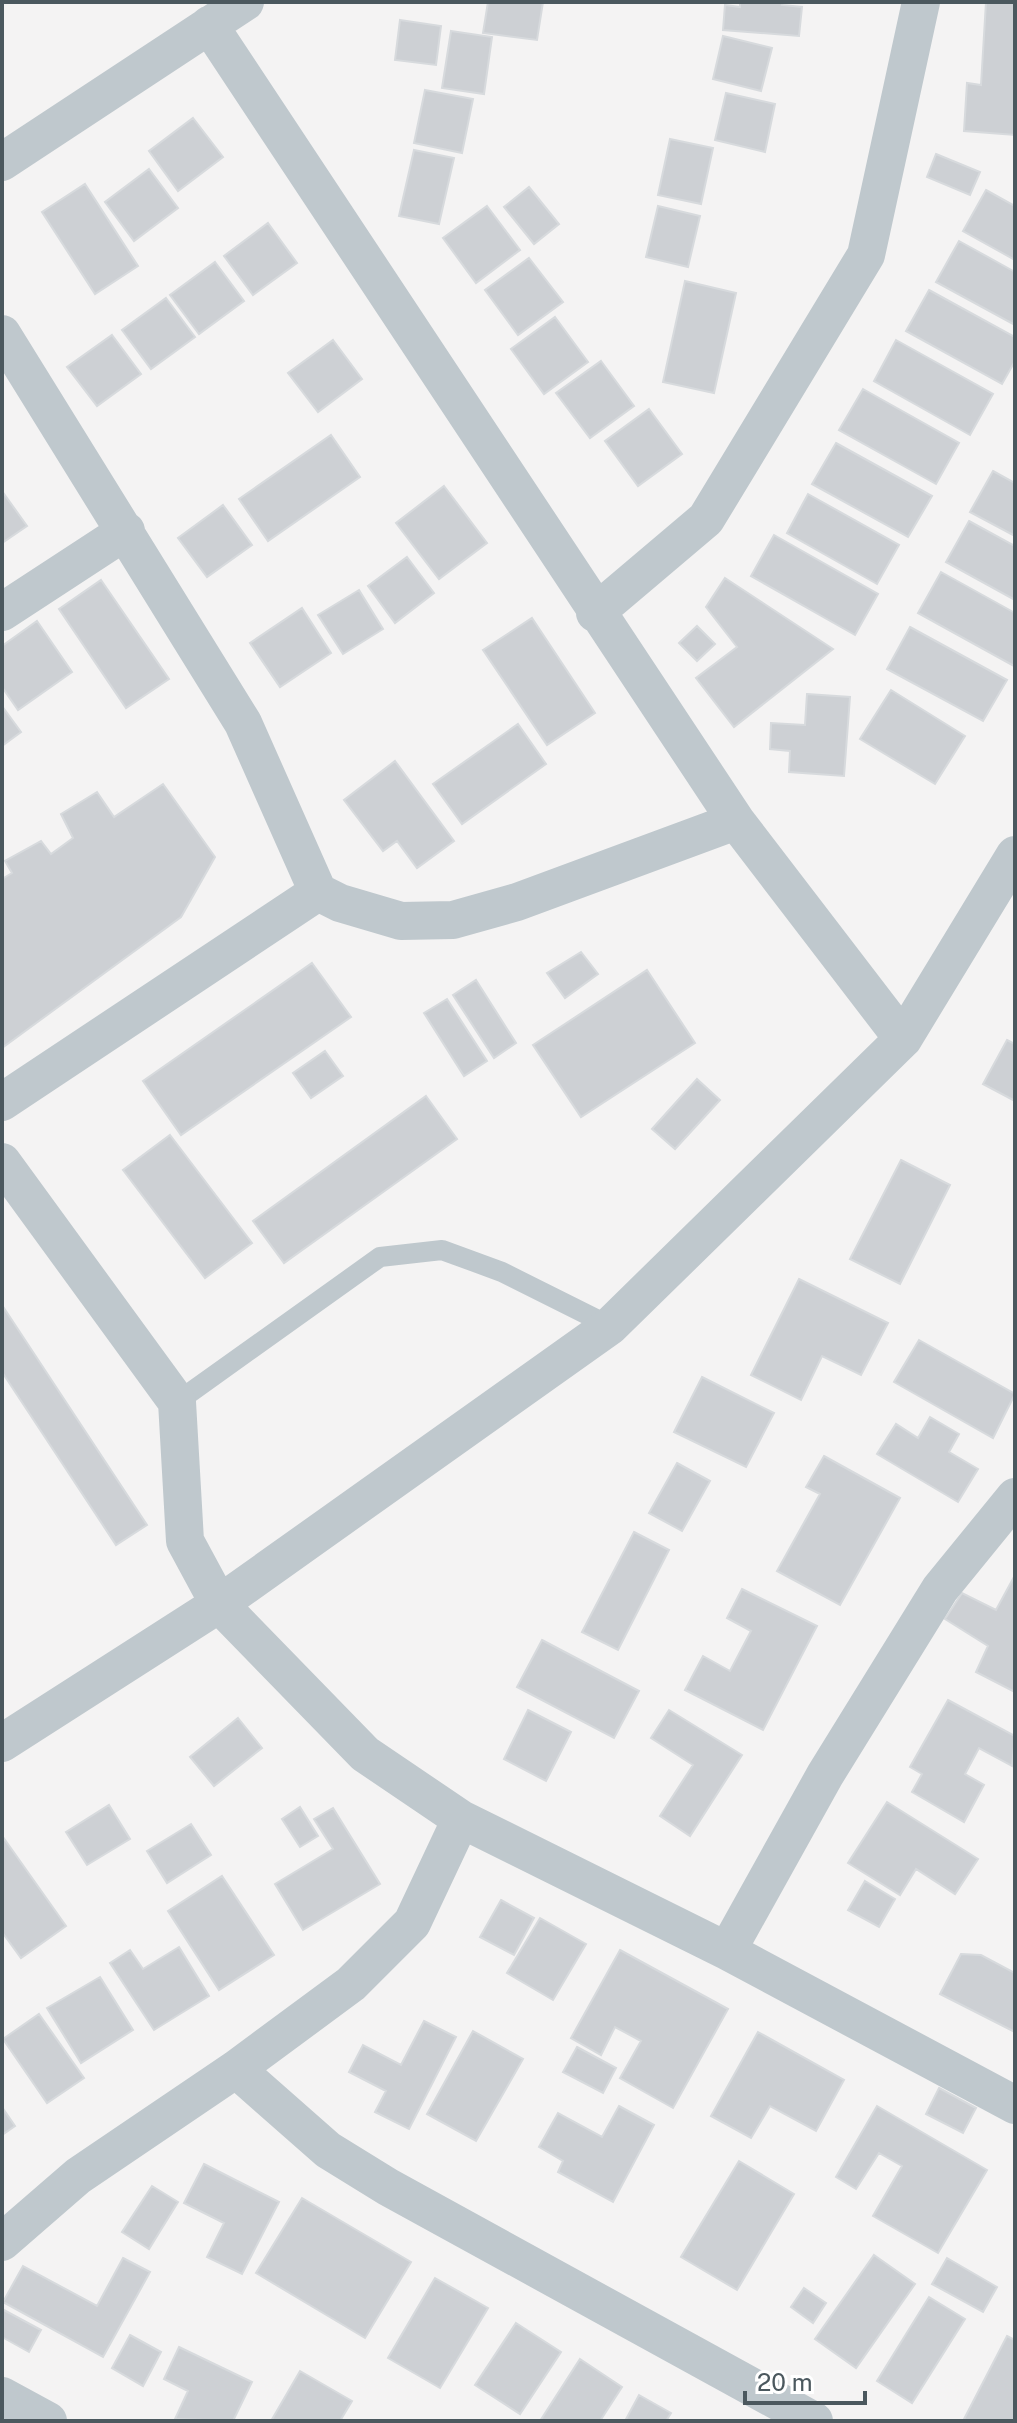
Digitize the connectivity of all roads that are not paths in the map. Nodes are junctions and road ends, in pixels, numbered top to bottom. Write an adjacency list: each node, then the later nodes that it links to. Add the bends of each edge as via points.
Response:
1 (245, 2): 3 (street)
2 (921, 2): 8 (street, via 866,255 706,519)
3 (209, 25): 4 (street); 8 (street)
4 (2, 162)
5 (2, 334): 6 (street)
6 (126, 531): 7 (street); 11 (street, via 243,723)
7 (2, 612)
8 (595, 613): 9 (street)
9 (736, 821): 11 (street, via 517,902 453,920 401,921); 12 (street)
10 (1015, 855): 12 (street)
11 (318, 892): 13 (street)
12 (903, 1039): 15 (street)
13 (2, 1102)
14 (2, 1162): 16 (street)
15 (610, 1326): 16 (lane, via 502,1272 442,1250 380,1257); 18 (street)
16 (177, 1402): 18 (street, via 185,1541)
17 (1015, 1497): 21 (street, via 940,1589 825,1775)
18 (219, 1604): 19 (street); 20 (street, via 365,1754)
19 (2, 1743)
20 (461, 1819): 21 (street); 22 (street, via 412,1923 351,1984)
21 (727, 1951): 23 (street)
22 (236, 2069): 24 (street, via 78,2176); 27 (street, via 328,2150 388,2187)
23 (1015, 2105)
24 (2, 2242)
25 (2, 2396): 26 (street)
26 (48, 2421)
27 (814, 2421)

